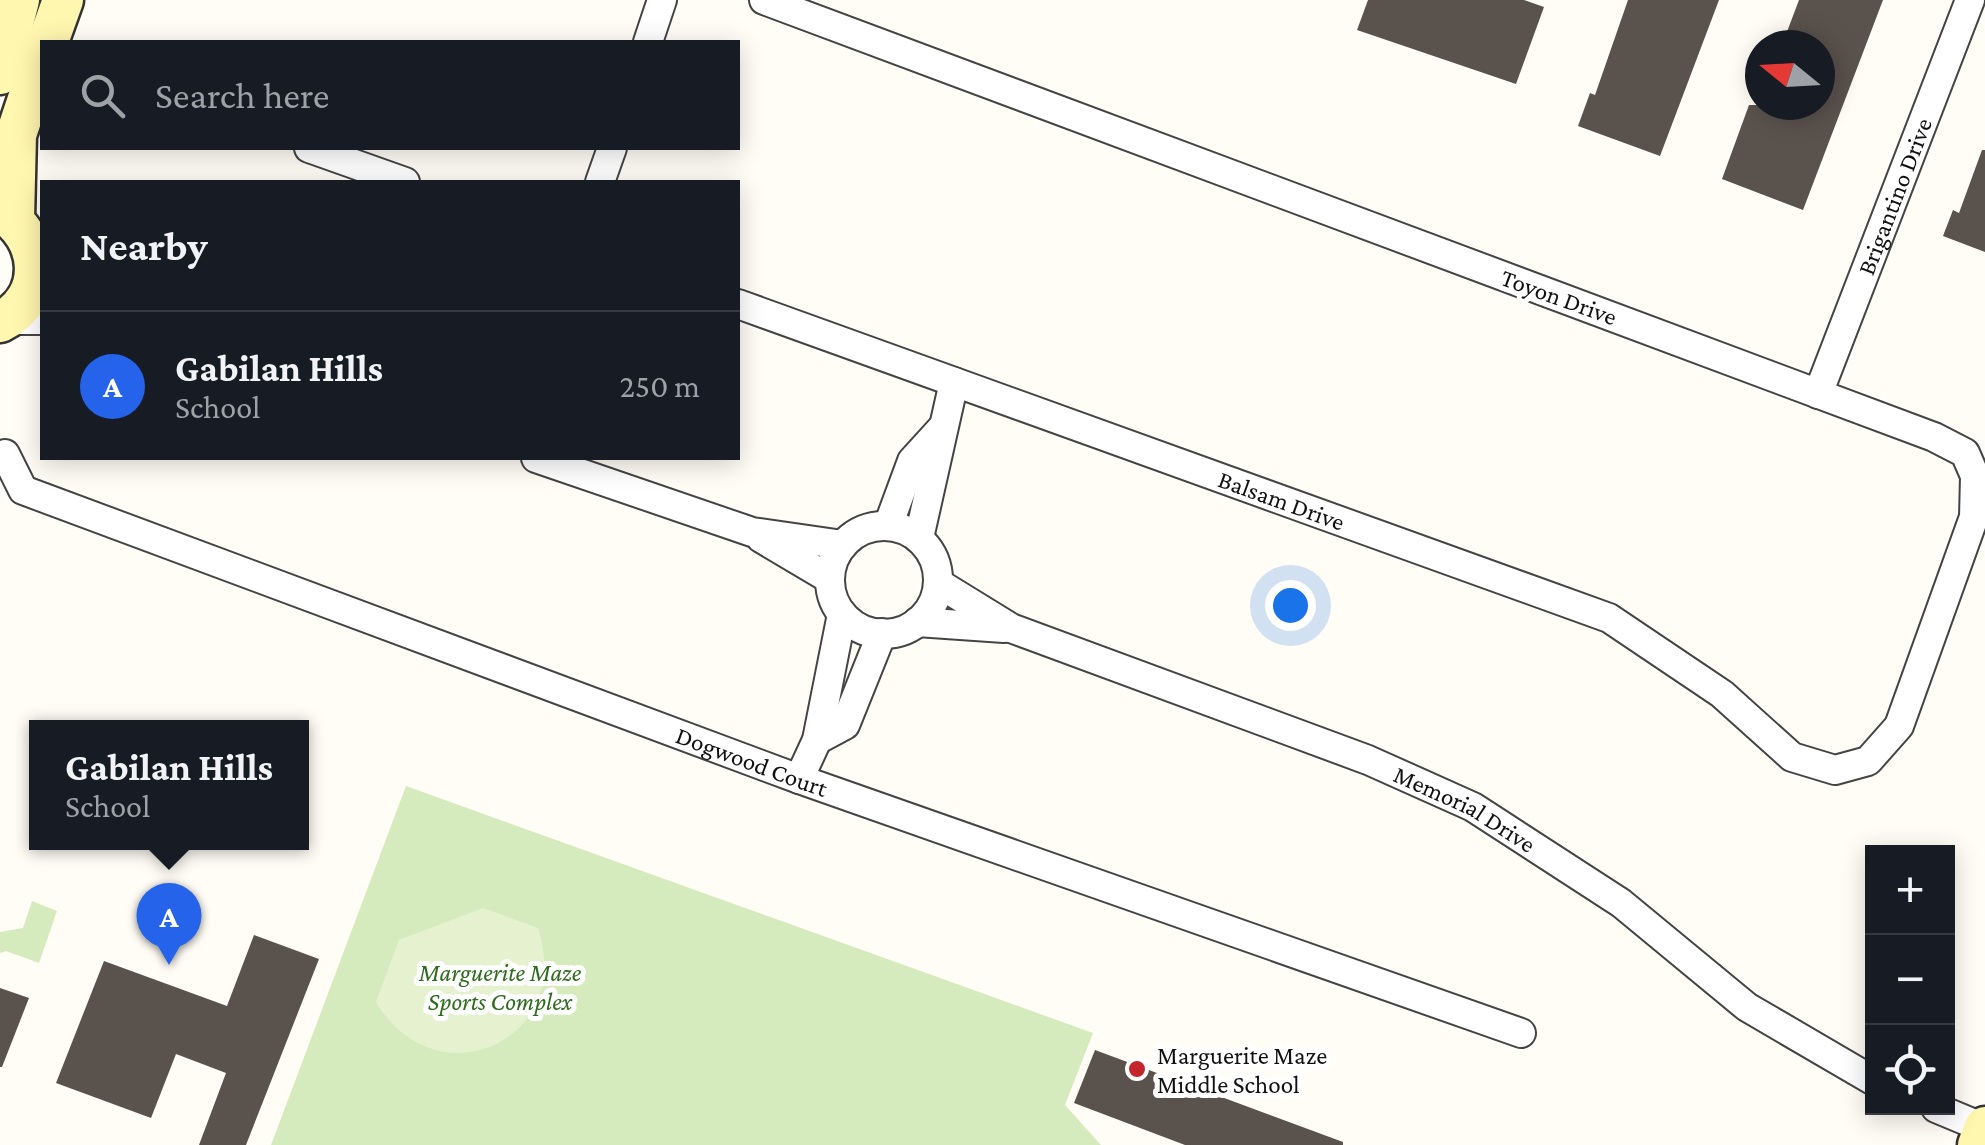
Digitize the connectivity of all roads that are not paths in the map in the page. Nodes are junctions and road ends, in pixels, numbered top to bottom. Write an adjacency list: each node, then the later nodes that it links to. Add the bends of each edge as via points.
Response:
1 (19, 0): 9 (street)
2 (64, 0): 6 (street)
3 (662, 0): 7 (street)
4 (764, 0): 18 (street, Toyon Drive)
5 (1970, 0): 18 (street, Brigantino Drive)
6 (49, 40)
7 (649, 40)
8 (40, 63): 14 (street, via 16,135)
9 (0, 74)
10 (316, 150): 12 (street)
11 (611, 150): 13 (street)
12 (399, 180)
13 (601, 180)
14 (23, 235): 16 (street, via 31,292)
15 (740, 305): 17 (street, Balsam Drive)
16 (16, 321)
17 (954, 382): 19 (street); 33 (street, Balsam Drive, via 1609,618 1722,694)
18 (1818, 394): 33 (street, Toyon Drive, via 1964,453 1975,476 1974,517 1899,726 1868,761 1835,770)
19 (944, 426): 22 (street, via 912,461); 24 (street)
20 (5, 454): 34 (street, Dogwood Court, via 23,490)
21 (542, 460): 23 (street)
22 (888, 526): 24 (street); 25 (street, via 855,534)
23 (752, 532): 25 (street); 26 (street)
24 (919, 538): 27 (street, via 930,551)
25 (843, 545): 26 (street)
26 (830, 580): 28 (street)
27 (938, 584): 29 (street); 30 (street)
28 (842, 614): 31 (street); 32 (street)
29 (918, 622): 30 (street); 31 (street)
30 (1011, 628): 36 (street, Memorial Drive, via 1368,760 1473,808 1621,903 1747,1006)
31 (882, 633): 32 (street, via 845,725)
32 (817, 740): 34 (street)
33 (1792, 758)
34 (799, 779): 35 (street, Dogwood Court)
35 (1521, 1033)
36 (1865, 1076)
37 (1953, 1115): 38 (street)
38 (1985, 1128): 39 (street)
39 (1978, 1145)

